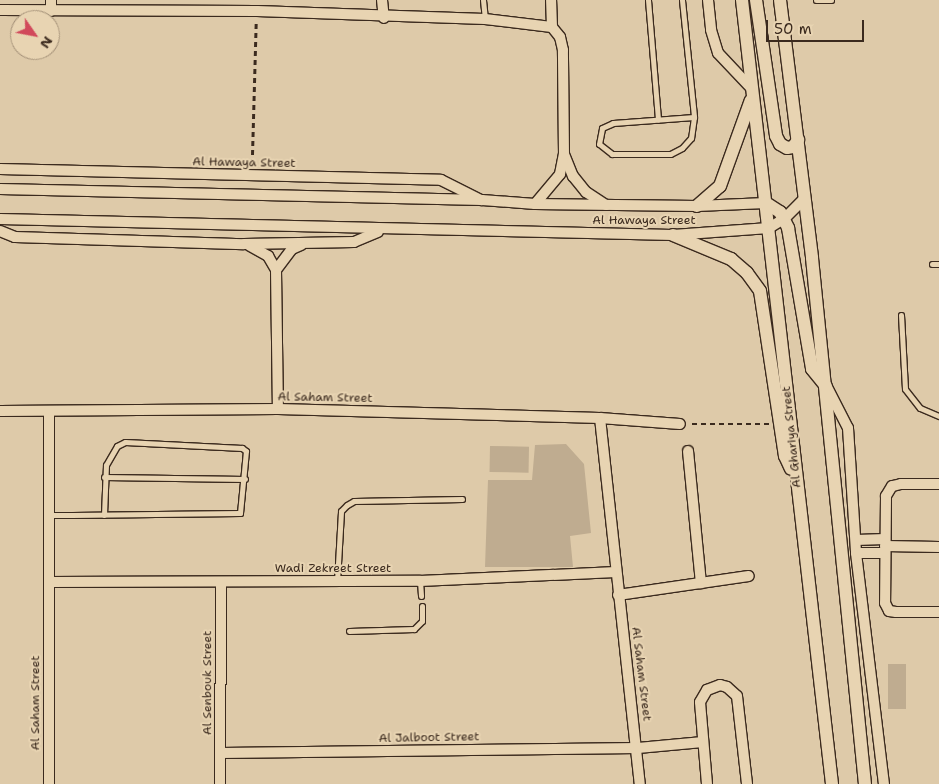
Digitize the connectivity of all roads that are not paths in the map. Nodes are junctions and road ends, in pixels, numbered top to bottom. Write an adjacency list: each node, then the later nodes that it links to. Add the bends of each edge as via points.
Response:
1 (382, 0): 14 (street)
2 (483, 0): 15 (lane)
3 (551, 0): 16 (street)
4 (648, 0): 19 (lane)
5 (682, 0): 18 (lane)
6 (708, 0): 17 (street, via 711,30 718,53)
7 (742, 0): 17 (street, Al Ghariya Street)
8 (756, 0): 20 (street, via 776,136 787,148)
9 (780, 0): 20 (street)
10 (816, 0): 11 (lane)
11 (831, 0)
12 (51, 5): 13 (street); 14 (street)
13 (0, 10)
14 (384, 18): 15 (street)
15 (486, 19): 16 (street)
16 (552, 27): 21 (street, via 560,37 563,50)
17 (752, 92): 26 (street, Al Ghariya Street); 29 (street, via 728,172 720,186)
18 (694, 117): 19 (lane); 19 (lane, via 691,138 670,154 612,154 599,144 600,133 607,125)
19 (658, 120)
20 (798, 140): 24 (street)
21 (564, 154): 27 (street, via 560,174); 28 (street, via 573,176 586,192)
22 (0, 169): 25 (street, Al Hawaya Street, via 441,180)
23 (0, 189): 25 (street, Al Hawaya Street)
24 (804, 199): 30 (street, Al Hawaya Street); 42 (street)
25 (482, 200): 27 (street, Al Hawaya Street)
26 (766, 203): 29 (street, Al Hawaya Street); 30 (street); 32 (street, Al Ghariya Street)
27 (535, 204): 28 (street, Al Hawaya Street)
28 (606, 206): 29 (street, Al Hawaya Street)
29 (697, 206)
30 (785, 218): 32 (street, Al Hawaya Street); 42 (street, via 812,369)
31 (0, 219): 33 (street, Al Hawaya Street)
32 (769, 228): 35 (street, Al Hawaya Street); 52 (street, Al Ghariya Street)
33 (382, 230): 35 (street, Al Hawaya Street); 37 (street, Al Hawaya Street, via 354,242)
34 (0, 231): 36 (street, Al Hawaya Street, via 15,237)
35 (673, 235): 52 (street, via 731,259 760,291 785,456)
36 (244, 244): 37 (street, Al Hawaya Street); 40 (street, via 268,256)
37 (304, 244): 40 (street, via 292,249)
38 (932, 264): 39 (lane)
39 (939, 264)
40 (276, 270): 43 (street)
41 (901, 315): 46 (lane, via 905,389 920,408)
42 (826, 386): 57 (street, via 848,428); 82 (street)
43 (278, 409): 45 (street, Al Saham Street); 47 (street, Al Saham Street)
44 (0, 411): 45 (street, Al Saham Street)
45 (50, 412): 55 (street, Al Saham Street)
46 (939, 416)
47 (600, 418): 48 (street, Al Saham Street); 61 (street, Al Saham Street)
48 (680, 424)
49 (688, 451): 67 (street)
50 (104, 477): 51 (lane); 51 (lane, via 110,455 125,442 242,448 247,456); 56 (lane)
51 (244, 479): 56 (lane, via 240,513)
52 (796, 480): 81 (street, Al Ghariya Street)
53 (939, 484): 58 (street, via 892,486 886,496)
54 (462, 499): 65 (lane, via 354,501 347,505 341,511)
55 (49, 515): 56 (lane); 63 (street, Al Saham Street)
56 (104, 515)
57 (856, 540): 58 (street); 60 (street)
58 (885, 546): 59 (street); 60 (street); 71 (street, via 885,603 889,611)
59 (939, 547)
60 (856, 553): 83 (street)
61 (616, 572): 66 (street, Wadi Zekreet Street); 68 (street, Al Saham Street)
62 (749, 576): 67 (street)
63 (49, 582): 64 (street, Wadi Zekreet Street); 76 (street, Al Saham Street)
64 (221, 582): 65 (street, Wadi Zekreet Street); 75 (street, Al Senbouk Street)
65 (337, 582): 66 (street, Wadi Zekreet Street)
66 (420, 582): 69 (lane)
67 (701, 583): 68 (street)
68 (618, 595): 74 (street, Al Saham Street)
69 (421, 596)
70 (422, 606): 72 (lane, via 422,621 414,630)
71 (939, 612)
72 (349, 631)
73 (704, 742): 74 (street, Al Jalboot Street); 79 (street); 80 (street, via 703,695 714,686 728,687 739,703)
74 (638, 748): 75 (street, Al Jalboot Street); 78 (street, Al Saham Street)
75 (221, 753): 77 (street, Al Senbouk Street)
76 (49, 784)
77 (220, 784)
78 (640, 784)
79 (707, 784)
80 (747, 784)
81 (832, 784)
82 (865, 784)
83 (884, 784)

